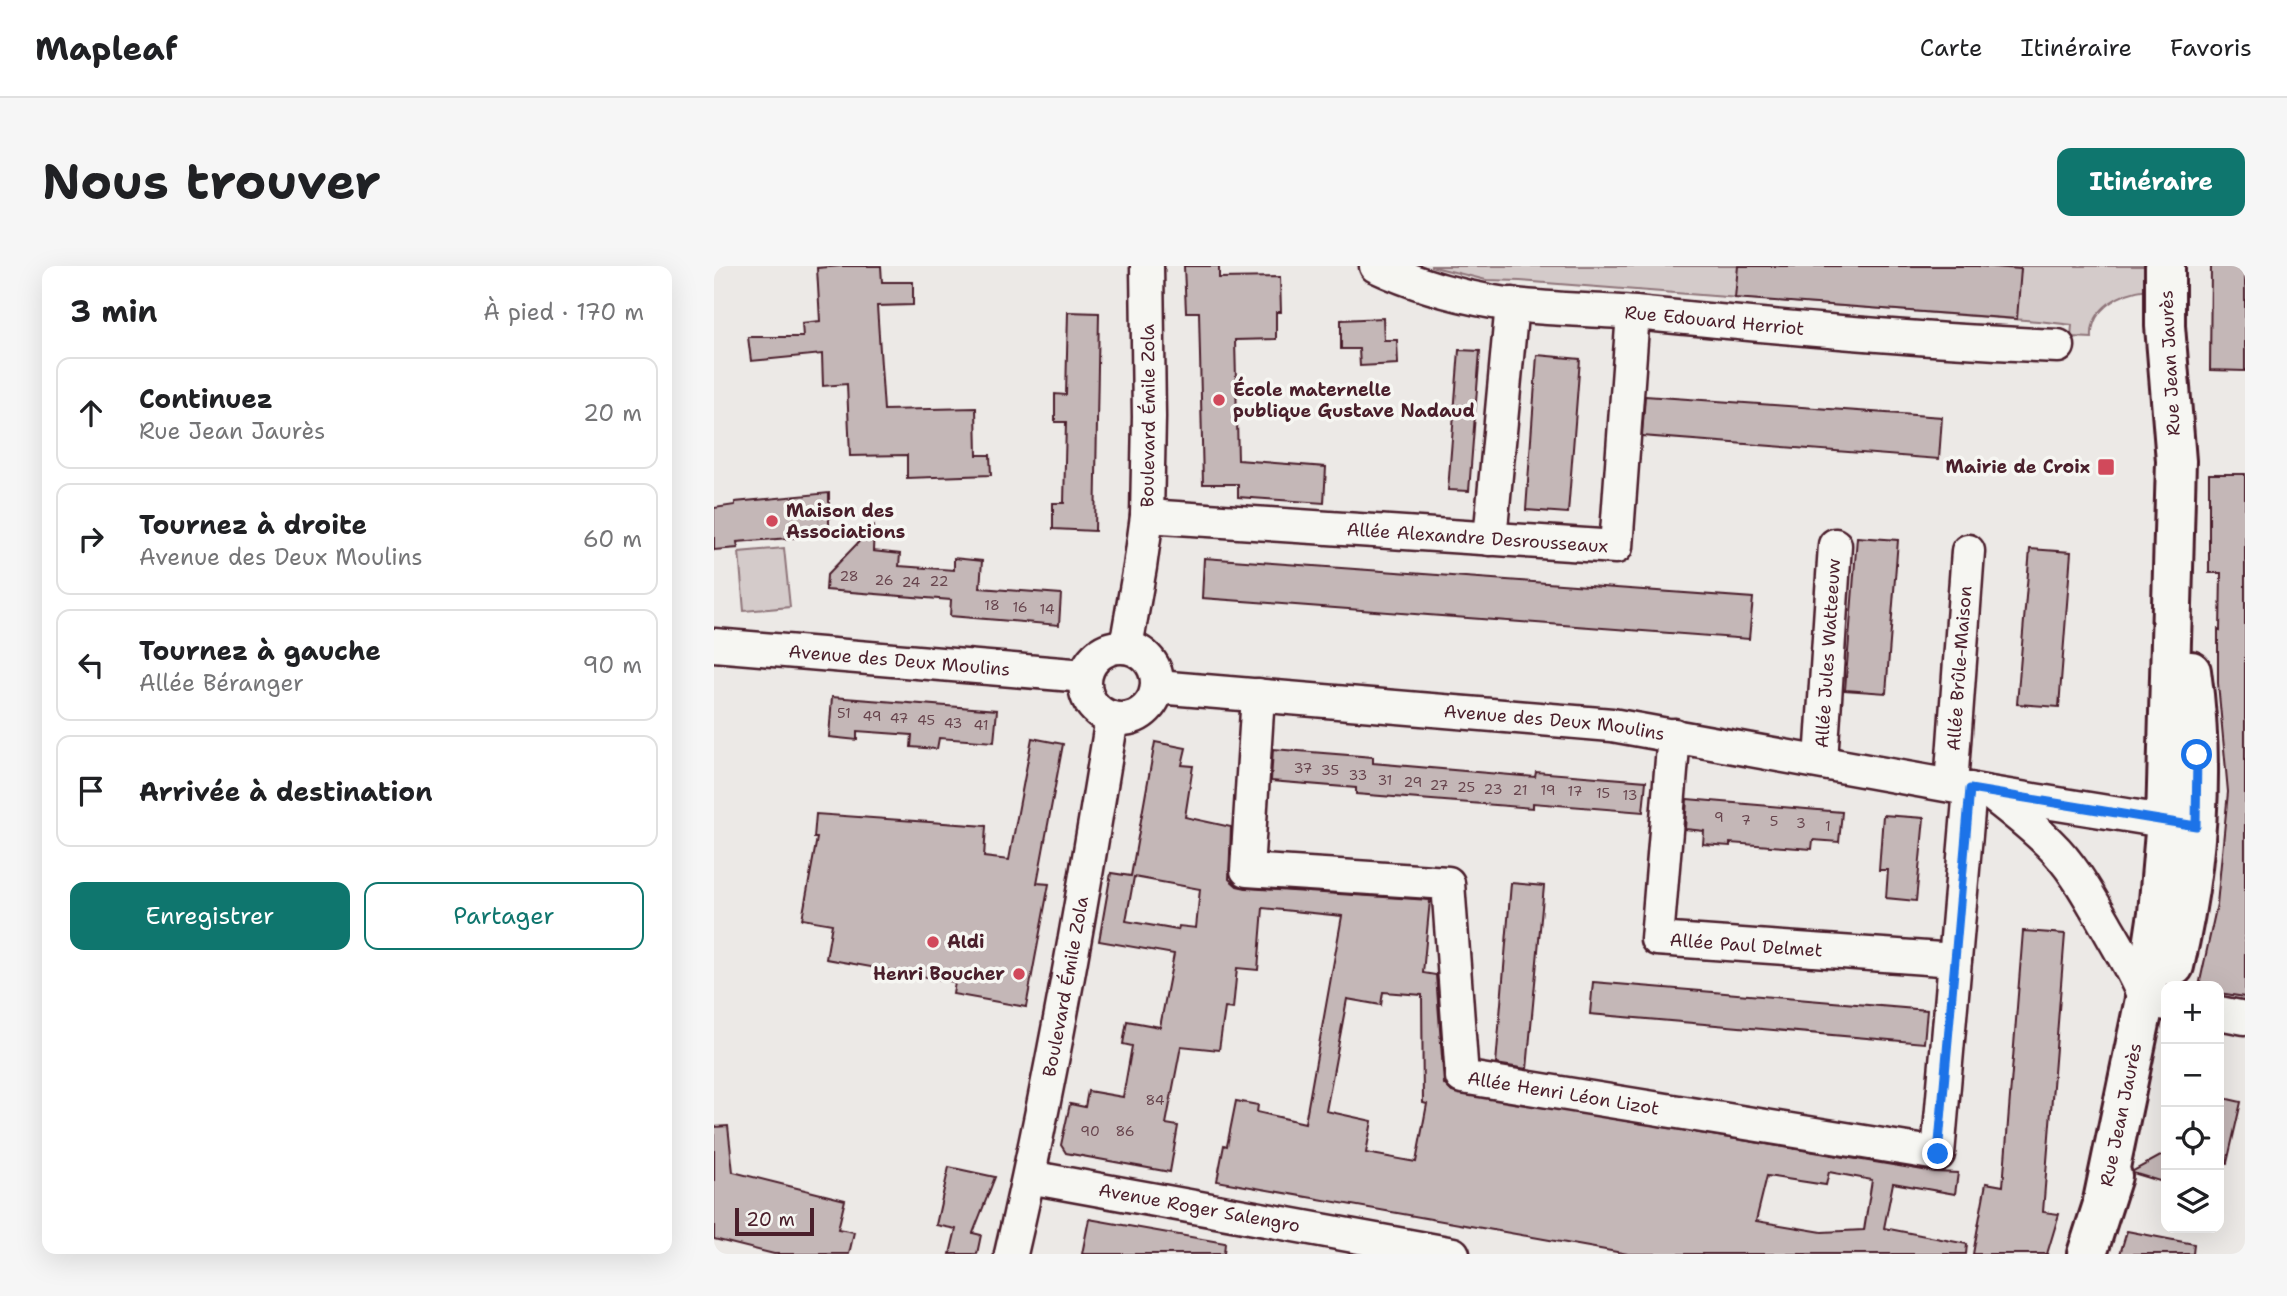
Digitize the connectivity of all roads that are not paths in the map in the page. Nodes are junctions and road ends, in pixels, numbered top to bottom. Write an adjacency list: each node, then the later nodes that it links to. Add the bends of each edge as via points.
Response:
1 (1147, 266): 9 (street, Boulevard Émile Zola)
2 (1376, 266): 5 (street, Rue Edouard Herriot, via 1475,298)
3 (2165, 266): 8 (main road, Rue Jean Jaurès)
4 (2190, 266): 8 (main road, Rue Jean Jaurès, via 2188,386)
5 (1512, 304): 6 (street, Rue Edouard Herriot); 10 (street)
6 (1633, 313): 7 (street, Rue Edouard Herriot, via 1962,342); 10 (street, Allée Alexandre Desrousseaux, via 1616,547)
7 (2059, 346)
8 (2176, 461): 22 (main road, Rue Jean Jaurès, via 2170,639)
9 (1147, 516): 10 (street, Allée Alexandre Desrousseaux); 14 (street, Boulevard Émile Zola)
10 (1490, 539)
11 (1835, 545): 20 (street, Allée Jules Watteeuw)
12 (1968, 551): 21 (street, Allée Brûle-Maison)
13 (714, 645): 15 (street, Avenue des Deux Moulins)
14 (1126, 647): 15 (street, via 1102,652); 16 (street, via 1151,663)
15 (1085, 676): 18 (street, via 1092,705)
16 (1157, 687): 17 (street, Avenue des Deux Moulins); 18 (street, via 1142,713)
17 (1258, 695): 19 (street, Avenue des Deux Moulins, via 1601,723); 29 (street, Allée Henri Léon Lizot, via 1247,870 1448,883 1462,1077)
18 (1112, 718): 30 (street, Boulevard Émile Zola)
19 (1674, 735): 20 (street, Avenue des Deux Moulins); 23 (street, Allée Paul Delmet, via 1657,939)
20 (1821, 761): 21 (street, Avenue des Deux Moulins)
21 (1970, 789): 22 (street, Avenue des Deux Moulins); 23 (street, Allée Brûle-Maison); 25 (street, Avenue des Deux Moulins, via 2035,829 2066,861 2137,980)
22 (2181, 824): 24 (main road, Rue Jean Jaurès, via 2186,910)
23 (1955, 960): 29 (street, Allée Brûle-Maison)
24 (2167, 981)
25 (2161, 997)
26 (2161, 1002): 33 (main road, Rue Jean Jaurès, via 2141,1090)
27 (2224, 1014): 28 (street)
28 (2245, 1018)
29 (1938, 1154)
30 (1029, 1177): 31 (street, Boulevard Émile Zola); 32 (street, Avenue Roger Salengro)
31 (1010, 1254)
32 (1453, 1254)
33 (2087, 1254)

